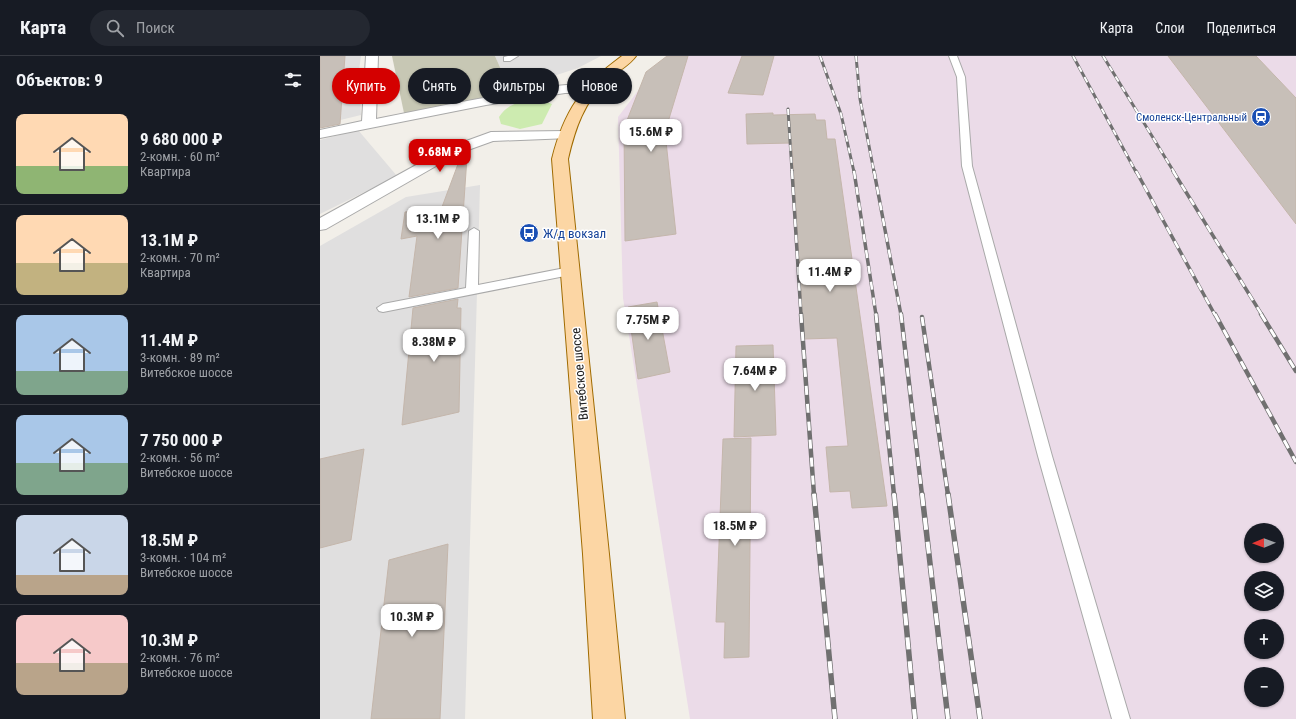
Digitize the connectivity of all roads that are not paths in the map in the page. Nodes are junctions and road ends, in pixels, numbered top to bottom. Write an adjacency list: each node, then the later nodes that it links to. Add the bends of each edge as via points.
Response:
1 (372, 56): 8 (street)
2 (630, 56): 4 (main road, Витебское шоссе)
3 (953, 56): 17 (lane, via 961,77 967,166 1044,456)
4 (614, 68)
5 (567, 89): 7 (street)
6 (580, 104): 10 (main road, Витебское шоссе)
7 (486, 119): 8 (street); 10 (street); 11 (street, via 452,151)
8 (369, 123): 9 (street)
9 (320, 134)
10 (565, 136): 13 (main road, Витебское шоссе, via 560,159)
11 (320, 225)
12 (474, 231): 14 (lane)
13 (570, 271): 14 (lane); 16 (main road, Витебское шоссе)
14 (472, 290): 15 (lane)
15 (383, 308)
16 (609, 719)
17 (1121, 719)

